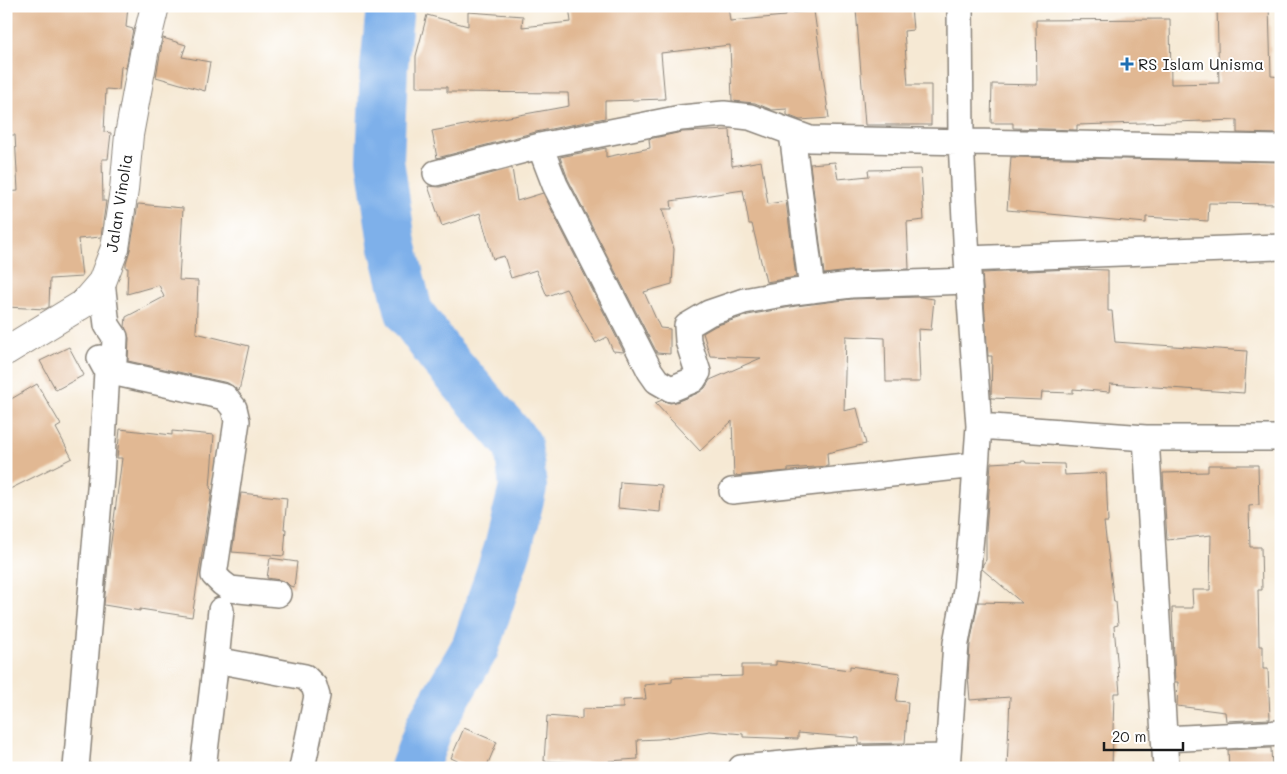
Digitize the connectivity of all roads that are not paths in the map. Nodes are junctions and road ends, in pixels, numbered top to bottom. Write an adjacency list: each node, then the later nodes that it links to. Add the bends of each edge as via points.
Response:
1 (155, 6): 10 (street, Jalan Vinolia, via 129,135 115,248)
2 (960, 6): 4 (street)
3 (792, 133): 4 (street, via 810,139); 5 (street, via 750,117 724,114 681,118); 11 (street)
4 (961, 141): 6 (street); 9 (street)
5 (540, 146): 7 (street); 11 (street, via 555,185 650,371 657,381 671,389 693,380 698,372 688,341 687,326 709,313 744,301)
6 (1281, 148)
7 (436, 173)
8 (1281, 247): 9 (street)
9 (968, 270): 11 (street); 14 (street)
10 (102, 282): 12 (street, Jalan Vinolia, via 83,304); 13 (street, via 107,325 115,336 114,361)
11 (812, 290)
12 (6, 350)
13 (108, 371): 19 (street, via 225,397 234,408 237,421 214,575 230,589); 25 (street)
14 (978, 426): 15 (street); 17 (street)
15 (1146, 438): 16 (street); 23 (street)
16 (1281, 438)
17 (976, 465): 18 (street); 24 (street, via 966,590 956,643)
18 (732, 491)
19 (278, 594)
20 (221, 610): 21 (street)
21 (216, 660): 26 (street); 27 (street, via 305,677 314,686 318,696)
22 (1281, 733): 23 (street)
23 (1164, 739): 29 (street)
24 (947, 762): 28 (street, via 835,759)
25 (76, 768)
26 (203, 768)
27 (302, 768)
28 (741, 768)
29 (1166, 768)

